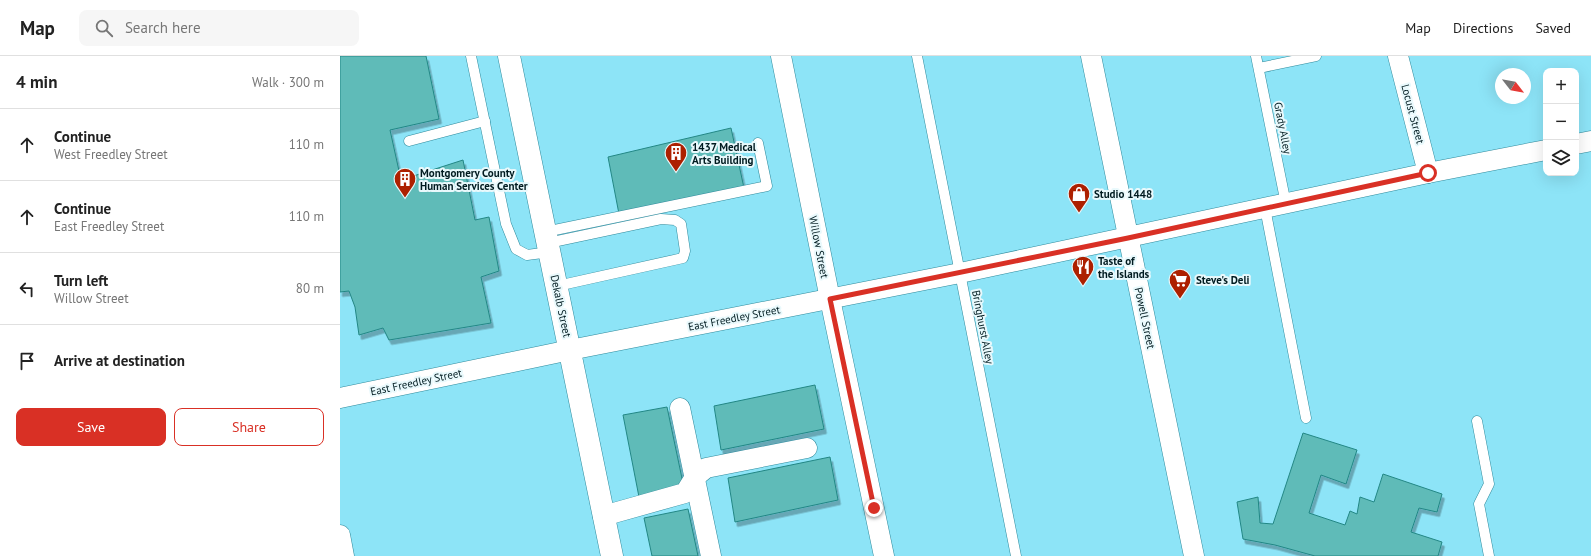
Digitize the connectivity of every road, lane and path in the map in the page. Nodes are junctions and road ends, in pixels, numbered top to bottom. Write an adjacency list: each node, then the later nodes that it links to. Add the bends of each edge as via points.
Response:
1 (471, 56): 10 (lane)
2 (509, 56): 20 (highway, Dekalb Street)
3 (781, 56): 23 (street, Willow Street)
4 (917, 56): 21 (lane, Bringhurst Alley)
5 (1091, 56): 19 (street, Powell Street)
6 (1256, 56): 9 (lane, Grady Alley)
7 (1316, 56): 9 (lane)
8 (1398, 56): 16 (street, Locust Street)
9 (1258, 68): 17 (lane, Grady Alley)
10 (485, 121): 11 (lane); 20 (lane, via 506,224 516,249 526,255)
11 (409, 141)
12 (1591, 141): 14 (street)
13 (758, 143): 20 (lane, via 767,186)
14 (1579, 143)
15 (1543, 151): 16 (street, East Freedley Street)
16 (1428, 173): 17 (street, East Freedley Street)
17 (1286, 204): 18 (street, East Freedley Street)
18 (1265, 208): 19 (street, East Freedley Street); 27 (lane)
19 (1128, 238): 21 (street, East Freedley Street); 36 (street, Powell Street)
20 (548, 243): 22 (highway, Dekalb Street); 22 (lane, via 661,219 675,220 681,224 685,251 683,258)
21 (960, 273): 23 (street, East Freedley Street); 35 (lane, Bringhurst Alley)
22 (557, 286): 24 (highway, Dekalb Street)
23 (830, 299): 24 (street, East Freedley Street); 34 (street, Willow Street)
24 (570, 350): 25 (street, East Freedley Street); 31 (highway, Dekalb Street)
25 (340, 398)
26 (680, 408): 30 (street)
27 (1306, 418)
28 (1477, 421): 37 (lane, via 1489,484 1479,504)
29 (807, 448): 30 (street, via 706,468)
30 (695, 476): 31 (street, via 685,494); 33 (street)
31 (603, 516): 32 (highway, Dekalb Street)
32 (612, 556)
33 (711, 556)
34 (884, 556)
35 (1016, 556)
36 (1194, 556)
37 (1489, 556)

